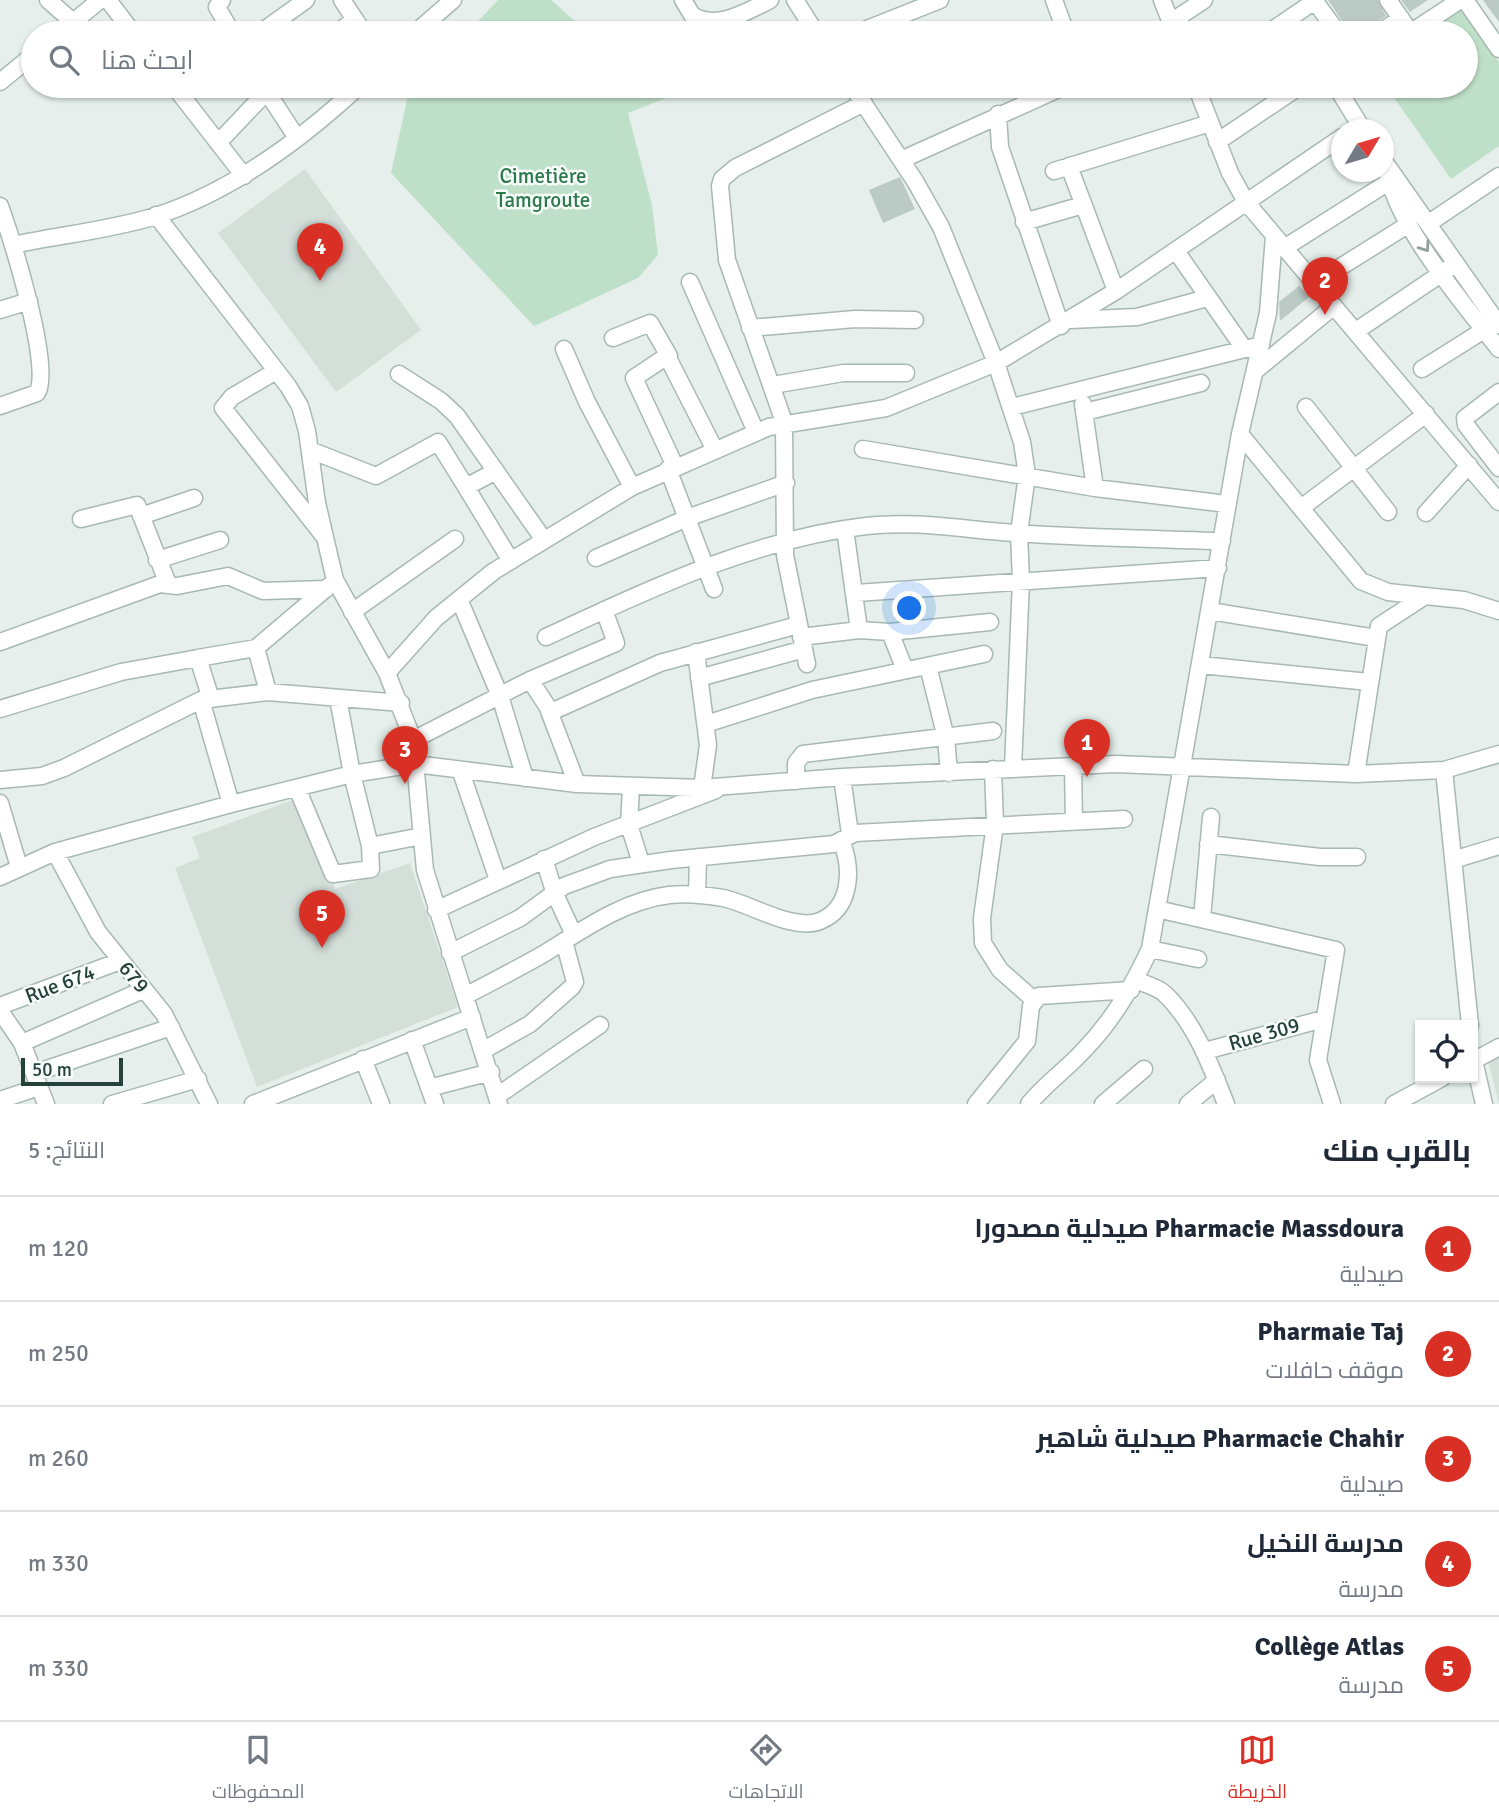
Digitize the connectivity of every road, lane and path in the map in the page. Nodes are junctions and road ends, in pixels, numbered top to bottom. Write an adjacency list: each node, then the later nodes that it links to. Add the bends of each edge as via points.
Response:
1 (48, 0): 20 (street)
2 (100, 0): 21 (street)
3 (108, 0): 22 (street)
4 (222, 0): 23 (street, via 218,9)
5 (306, 0): 24 (street)
6 (342, 0): 19 (street)
7 (453, 0): 26 (street)
8 (683, 0): 9 (street, via 692,15 708,20 737,17)
9 (770, 0)
10 (795, 0): 27 (street)
11 (1054, 0): 29 (street)
12 (1162, 0): 30 (street)
13 (1204, 0): 31 (street)
14 (1314, 0): 32 (street); 33 (street)
15 (1388, 0): 18 (street)
16 (1463, 0): 36 (street); 37 (street)
17 (936, 1): 28 (street)
18 (1401, 18): 34 (street); 35 (street)
19 (355, 19): 25 (street)
20 (72, 21)
21 (74, 21)
22 (125, 21)
23 (225, 21)
24 (277, 21)
25 (352, 21)
26 (429, 21)
27 (808, 21)
28 (887, 21)
29 (1062, 21)
30 (1170, 21)
31 (1181, 21)
32 (1285, 21)
33 (1329, 21)
34 (1397, 21)
35 (1403, 21)
36 (1429, 21)
37 (1498, 44)
38 (21, 65): 39 (street)
39 (0, 82)
40 (183, 98): 55 (street)
41 (257, 98): 55 (street)
42 (273, 98): 53 (street)
43 (345, 98): 53 (street)
44 (860, 98): 49 (street)
45 (1036, 98): 50 (street)
46 (1201, 98): 52 (street)
47 (1282, 98): 54 (street)
48 (1342, 98): 51 (street)
49 (864, 103): 57 (street); 83 (street, via 735,168 722,179 727,260)
50 (998, 114): 57 (street); 67 (street, via 1000,147)
51 (1353, 119)
52 (1210, 123): 54 (street); 64 (street, via 1061,168)
53 (297, 138): 58 (street)
54 (1217, 142): 63 (street)
55 (218, 143): 58 (street)
56 (1331, 144): 63 (street)
57 (901, 160): 92 (street, via 946,236)
58 (244, 176): 66 (street)
59 (1499, 176): 68 (street)
60 (1394, 178): 68 (street)
61 (1372, 182): 70 (street)
62 (1393, 182): 69 (street)
63 (1246, 202): 70 (street); 72 (street)
64 (1083, 205): 67 (street); 76 (street)
65 (0, 206): 71 (street)
66 (156, 215): 71 (street); 94 (street)
67 (1024, 222): 82 (street)
68 (1429, 223): 73 (street)
69 (1409, 224): 73 (street, one-way to 73); 75 (street)
70 (1279, 242): 75 (street); 87 (street)
71 (13, 245): 78 (street)
72 (1176, 251): 76 (street); 77 (street)
73 (1450, 268): 84 (street); 85 (street)
74 (690, 282): 108 (street)
75 (1315, 283): 79 (street)
76 (1116, 291): 82 (street)
77 (1207, 298): 82 (street, via 1137,317); 88 (street)
78 (29, 301): 80 (street); 102 (street, via 41,387 30,398)
79 (1335, 306): 85 (street); 95 (street)
80 (0, 310)
81 (915, 320): 83 (street, via 855,319)
82 (1066, 323): 92 (street)
83 (750, 328): 99 (street)
84 (1492, 328): 90 (street); 93 (street)
85 (1356, 331): 106 (street)
86 (613, 338): 91 (street, via 650,323)
87 (1261, 345): 88 (street); 95 (street)
88 (1243, 347): 100 (street)
89 (564, 349): 122 (street)
90 (1499, 349)
91 (669, 356): 112 (street); 113 (street, via 634,378)
92 (996, 363): 103 (street); 107 (street, via 886,408)
93 (1422, 369)
94 (276, 371): 111 (street, via 300,407); 136 (street, via 232,397 223,408)
95 (1255, 371): 109 (street)
96 (906, 373): 99 (street, via 843,373)
97 (399, 374): 117 (street, via 457,416)
98 (1201, 383): 105 (street)
99 (773, 385): 107 (street)
100 (1079, 388): 103 (street); 105 (street)
101 (1499, 392): 114 (street, via 1465,418)
102 (0, 406)
103 (1012, 407): 118 (street)
104 (1307, 407): 115 (street)
105 (1085, 412): 123 (street)
106 (1426, 414): 115 (street); 116 (street)
107 (784, 422): 108 (street); 120 (street)
108 (756, 432): 112 (street)
109 (1240, 434): 126 (street); 127 (street)
110 (863, 449): 118 (street)
111 (310, 450): 121 (street, via 376,475 438,442); 136 (street)
112 (715, 450): 113 (street)
113 (672, 468): 122 (street); 131 (street)
114 (1499, 468)
115 (1355, 469): 127 (street); 128 (street)
116 (1473, 469): 119 (street); 125 (street); 129 (street)
117 (496, 471): 121 (street); 137 (street)
118 (1027, 475): 123 (street); 134 (street)
119 (1499, 477)
120 (786, 483): 131 (street); 138 (street)
121 (466, 487): 143 (street)
122 (632, 487): 137 (street)
123 (1095, 488): 126 (street)
124 (194, 498): 130 (street)
125 (1499, 502)
126 (1227, 504): 140 (street)
127 (1301, 508): 151 (street, via 1360,581 1388,592)
128 (1388, 512)
129 (1426, 513)
130 (141, 516): 132 (street, via 134,504); 142 (street)
131 (687, 518): 141 (street); 144 (street)
132 (81, 519)
133 (845, 529): 134 (street, via 919,525); 138 (street); 150 (street)
134 (1019, 533): 140 (street); 146 (street)
135 (455, 539): 156 (street)
136 (327, 540): 148 (street)
137 (544, 540): 143 (street)
138 (784, 540): 144 (street); 163 (street)
139 (220, 541): 142 (street)
140 (1222, 541): 145 (street)
141 (596, 558)
142 (157, 560): 147 (street)
143 (511, 561): 152 (street)
144 (705, 567): 149 (street); 153 (street)
145 (1218, 568): 146 (street); 154 (street)
146 (1021, 581): 150 (street); 190 (street)
147 (168, 584): 148 (street, via 228,576 263,591); 162 (street)
148 (330, 585): 156 (street); 164 (street)
149 (714, 589)
150 (856, 593): 158 (street)
151 (1425, 596): 155 (street, via 1464,600); 161 (street, via 1385,620)
152 (459, 599): 171 (street, via 421,633); 176 (street)
153 (604, 610): 160 (street); 173 (street, via 616,643)
154 (1210, 611): 161 (street); 168 (street)
155 (1499, 611)
156 (352, 612): 171 (street)
157 (990, 622): 159 (street)
158 (859, 630): 159 (street); 163 (street)
159 (890, 632): 170 (street)
160 (546, 637)
161 (1376, 638): 174 (street)
162 (0, 642)
163 (803, 644): 165 (street); 172 (street)
164 (256, 648): 167 (street); 175 (street)
165 (696, 652): 172 (street); 181 (street, via 640,670)
166 (984, 654): 169 (street)
167 (198, 658): 178 (street); 180 (street, via 121,672)
168 (1201, 665): 174 (street); 188 (street)
169 (928, 666): 170 (street); 184 (street)
170 (905, 670): 182 (street, via 812,690)
171 (387, 673): 179 (street)
172 (699, 678): 182 (street)
173 (530, 680): 176 (street); 181 (street)
174 (1370, 682): 196 (street)
175 (268, 692): 177 (street); 178 (street)
176 (500, 696): 185 (street); 198 (street)
177 (338, 698): 179 (street); 195 (street)
178 (206, 700): 199 (street, via 64,768 42,776); 207 (street)
179 (401, 703): 185 (street)
180 (0, 709)
181 (550, 711): 201 (street)
182 (706, 724): 205 (street)
183 (993, 731): 184 (street)
184 (946, 738): 194 (street); 200 (street, via 803,754 796,763)
185 (413, 740): 187 (street)
186 (1499, 754): 192 (street)
187 (415, 764): 193 (street); 195 (street); 213 (street)
188 (1182, 765): 189 (street); 196 (street); 229 (street)
189 (1073, 767): 190 (street); 210 (street)
190 (1013, 768): 191 (street)
191 (993, 769): 194 (street); 211 (street)
192 (1444, 770): 196 (street); 222 (street)
193 (461, 772): 198 (street); 226 (street)
194 (949, 773): 197 (street)
195 (352, 774): 204 (street); 216 (street)
196 (1356, 774)
197 (842, 777): 200 (street); 214 (street)
198 (525, 778): 201 (street)
199 (0, 780)
200 (796, 781): 203 (street)
201 (577, 784): 202 (street)
202 (631, 787): 205 (street); 212 (street)
203 (723, 787): 205 (street); 212 (street)
204 (297, 788): 207 (street); 216 (street, via 333,874 371,869)
205 (702, 788)
206 (0, 803): 224 (street)
207 (231, 804): 218 (street)
208 (1211, 817): 215 (street)
209 (1124, 819): 210 (street)
210 (1074, 822): 211 (street)
211 (995, 824): 214 (street); 240 (street, via 982,918 983,943 1000,970)
212 (629, 825): 221 (street); 223 (street)
213 (422, 836): 216 (street); 230 (street)
214 (846, 839): 219 (street); 228 (street, via 848,886 832,912 817,922 799,922 724,898)
215 (1208, 844): 220 (street); 231 (street)
216 (370, 846)
217 (1499, 846): 222 (street)
218 (55, 852): 224 (street); 236 (street, 679, via 98,932)
219 (698, 857): 223 (street); 228 (street)
220 (1357, 857)
221 (544, 859): 226 (street); 227 (street)
222 (1453, 860): 244 (street)
223 (641, 863): 227 (street, via 590,874)
224 (19, 867): 225 (street)
225 (0, 877)
226 (498, 880): 230 (street)
227 (555, 894): 232 (street); 234 (street, via 520,918)
228 (697, 895): 232 (street, via 643,901 607,915)
229 (1157, 909): 231 (street); 233 (street)
230 (436, 911): 234 (street)
231 (1202, 918): 243 (street, via 1336,950)
232 (569, 938): 239 (street); 250 (street, via 575,982 567,994 530,1024)
233 (1150, 950): 235 (street); 237 (street)
234 (450, 953): 239 (street)
235 (1198, 959)
236 (120, 961): 238 (street, 679); 241 (street, Rue 674)
237 (1133, 985): 240 (street, via 1049,993); 251 (street, via 1165,994); 264 (street, via 1089,1045)
238 (143, 990): 246 (street, 679); 248 (street)
239 (465, 996): 242 (street)
240 (1034, 1000): 271 (street, via 1027,1041)
241 (0, 1009): 248 (street)
242 (472, 1017): 247 (street); 250 (street)
243 (1322, 1019): 251 (street, Rue 309); 275 (street, via 1318,1060)
244 (1469, 1020)
245 (600, 1025): 263 (street)
246 (172, 1027): 256 (street, 679); 258 (street)
247 (411, 1040): 253 (street); 261 (street)
248 (22, 1043): 258 (street)
249 (1499, 1047): 252 (street)
250 (484, 1050): 255 (street)
251 (1205, 1051): 259 (street)
252 (1478, 1057)
253 (363, 1059): 268 (street); 269 (street)
254 (1144, 1069): 272 (street)
255 (491, 1072): 261 (street); 263 (street)
256 (198, 1079): 266 (street); 267 (street, 679)
257 (1478, 1079): 277 (street)
258 (37, 1080): 262 (street); 265 (street)
259 (1217, 1080): 273 (street); 274 (street)
260 (1433, 1083): 276 (street)
261 (429, 1088): 270 (street)
262 (0, 1100)
263 (498, 1100)
264 (1034, 1102)
265 (46, 1104)
266 (112, 1104)
267 (209, 1104)
268 (253, 1104)
269 (381, 1104)
270 (435, 1104)
271 (976, 1104)
272 (1103, 1104)
273 (1188, 1104)
274 (1226, 1104)
275 (1332, 1104)
276 (1394, 1104)
277 (1484, 1104)

